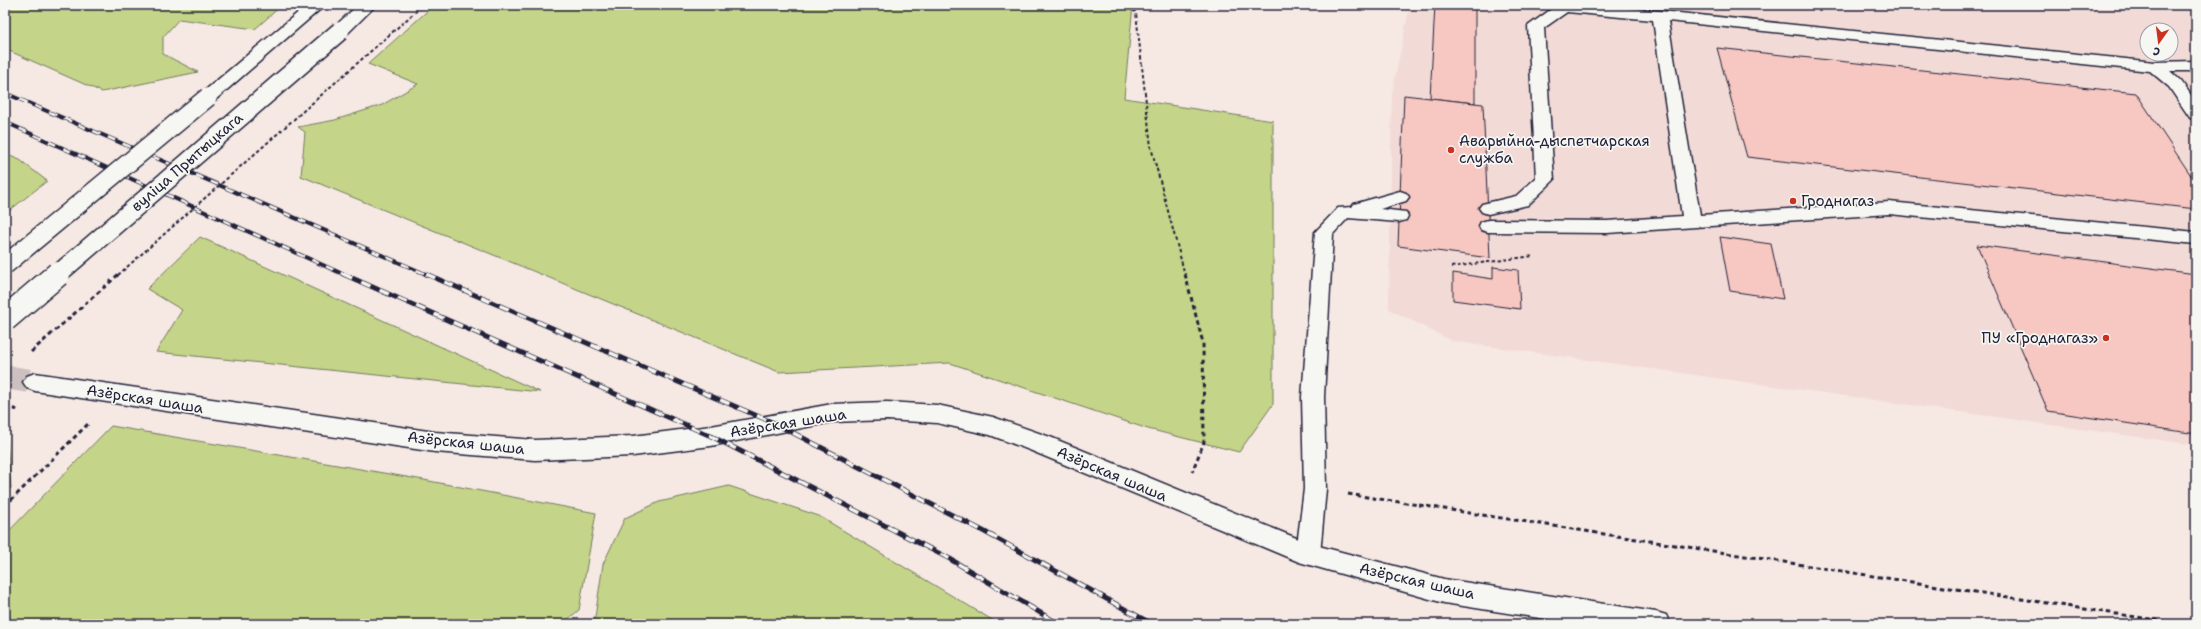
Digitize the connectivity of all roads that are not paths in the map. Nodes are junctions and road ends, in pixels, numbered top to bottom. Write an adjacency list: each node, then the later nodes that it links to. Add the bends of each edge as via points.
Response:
1 (317, 5): 12 (main road, bridge)
2 (368, 5): 13 (main road, вуліца Прытыцкага, bridge)
3 (1660, 16): 5 (lane); 8 (lane, via 1564,7 1536,26 1545,180 1522,201); 9 (lane)
4 (2196, 66): 5 (lane)
5 (2155, 67): 6 (lane, via 2175,84)
6 (2196, 114)
7 (1400, 206): 15 (lane, via 1344,212 1324,232 1314,397 1315,489)
8 (1488, 208)
9 (1692, 222): 10 (lane, via 1606,228); 11 (lane, via 1889,208)
10 (1488, 226)
11 (2196, 238)
12 (5, 265)
13 (5, 319)
14 (35, 382): 15 (main road, Азёрская шаша, via 435,442 535,450 633,446 711,436 832,413 887,411 936,414 993,426 1023,437)
15 (1308, 554): 16 (main road, Азёрская шаша, via 1444,591)
16 (1656, 624)

